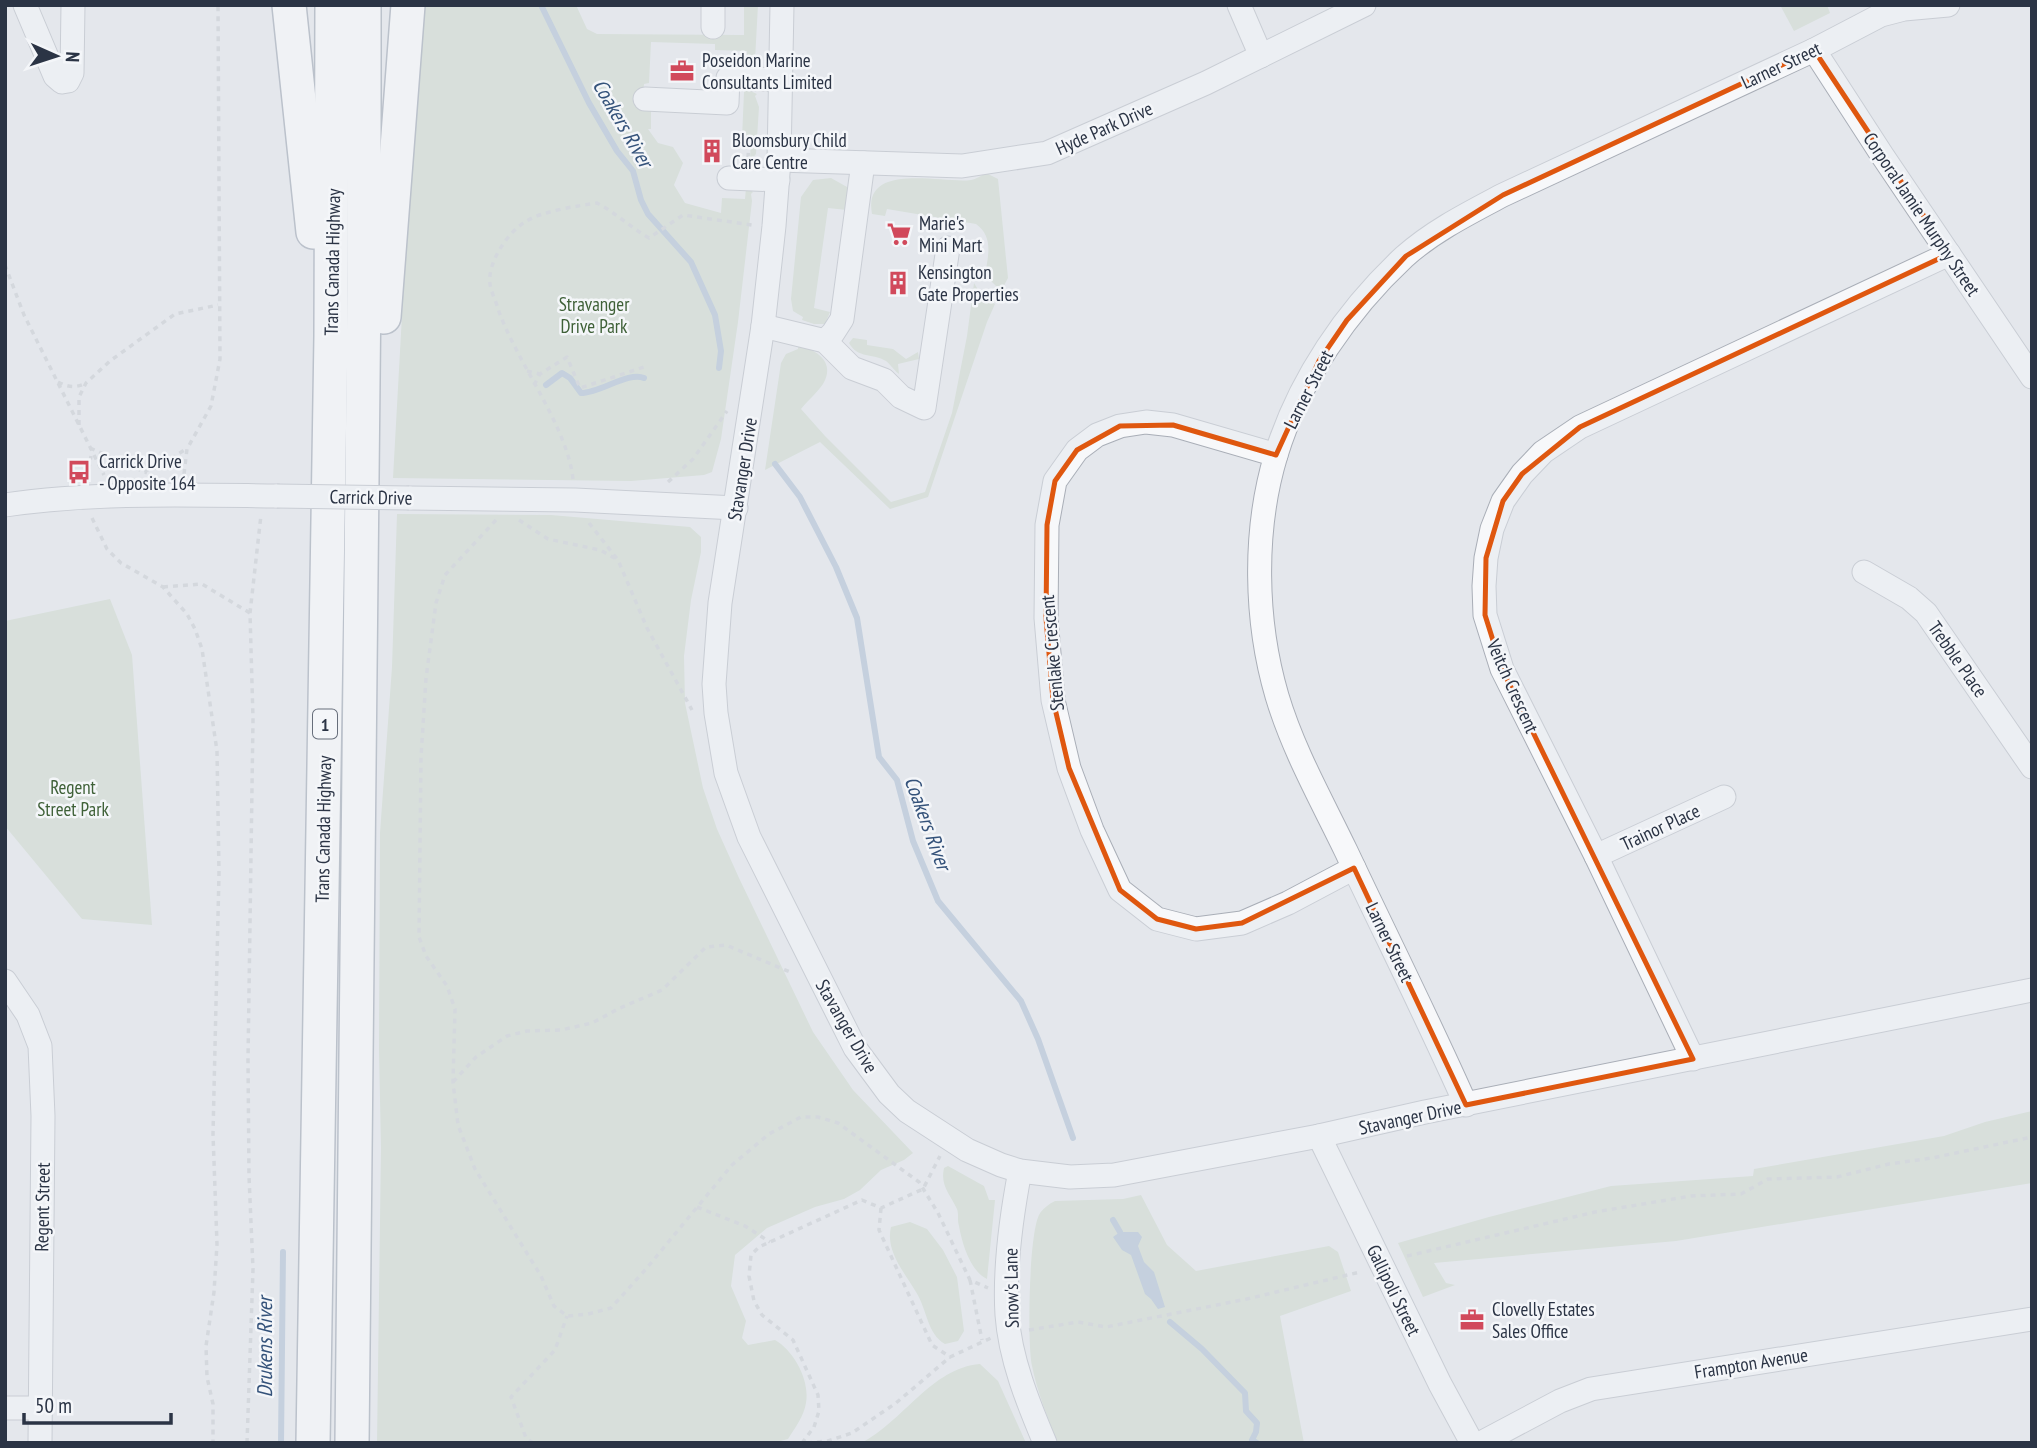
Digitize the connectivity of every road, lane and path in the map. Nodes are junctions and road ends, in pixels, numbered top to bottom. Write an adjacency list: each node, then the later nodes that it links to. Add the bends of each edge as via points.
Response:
1 (25, 5): 2 (street, via 56,78 62,82 72,73)
2 (73, 5)
3 (218, 5): 24 (path)
4 (289, 5): 58 (highway, via 311,205)
5 (332, 5): 58 (highway, Trans Canada Highway / 1)
6 (364, 5): 56 (highway, Trans Canada Highway / 1)
7 (408, 5): 56 (highway)
8 (782, 5): 14 (street, Stavanger Drive)
9 (1239, 5): 13 (street)
10 (1364, 5): 13 (street, Hyde Park Drive)
11 (1948, 5): 12 (street, Larner Street, via 1881,15)
12 (1814, 50): 22 (street, Corporal Jamie Murphy Street); 38 (street, Larner Street, via 1503,195 1454,221 1406,256 1347,320 1320,361)
13 (1261, 56): 17 (street, Hyde Park Drive, via 1047,153 962,166)
14 (781, 80): 15 (street, via 728,78 727,103); 18 (street, Stavanger Drive)
15 (645, 99)
16 (732, 139): 19 (path, via 749,140 748,159)
17 (863, 163): 18 (street, Hyde Park Drive); 26 (street, via 842,319)
18 (779, 170): 19 (street, Hyde Park Drive); 25 (street, Stavanger Drive)
19 (735, 172)
20 (752, 225): 28 (path, via 683,215 649,238 597,202 525,221 504,242 491,265 489,284)
21 (948, 248): 26 (street, via 924,408 901,397 884,380 852,368)
22 (1949, 254): 30 (street, Corporal Jamie Murphy Street); 62 (street, Veitch Crescent, via 1580,427 1543,452 1503,501 1486,558 1485,615 1490,638)
23 (5, 265): 31 (path)
24 (218, 306): 32 (path, via 175,314); 37 (path, via 220,359 211,406)
25 (763, 326): 26 (street); 48 (street, Stavanger Drive)
26 (825, 341)
27 (644, 367): 29 (path, via 580,388 567,358)
28 (527, 371): 29 (path); 33 (path)
29 (540, 374): 33 (path)
30 (2032, 377)
31 (56, 381): 32 (path, via 71,387); 35 (path)
32 (86, 383): 35 (path, via 79,397)
33 (534, 385): 45 (path, via 572,467)
34 (727, 411): 44 (path, via 693,459)
35 (80, 431): 36 (path)
36 (88, 448): 39 (path); 41 (path, via 91,462); 42 (path)
37 (187, 449): 39 (path); 43 (path)
38 (1276, 455): 63 (street, Larner Street, via 1261,557 1269,665 1297,749); 63 (street, Stenlake Crescent, via 1173,425 1146,422 1109,430 1077,450 1055,481 1046,525 1046,618 1053,700 1069,768 1092,830 1121,890 1157,919 1196,929 1242,923)
39 (142, 472): 40 (path)
40 (151, 475)
41 (80, 477)
42 (105, 477)
43 (184, 480)
44 (668, 482)
45 (574, 484)
46 (269, 503): 47 (street, Carrick Drive, via 97,497); 48 (street, Carrick Drive, bridge, via 409,498); 57 (path, via 257,537)
47 (5, 505)
48 (736, 508): 72 (street, Stavanger Drive, via 720,603 714,684 726,772 749,837 855,1048 889,1094)
49 (583, 514): 53 (path)
50 (91, 516): 55 (path, via 107,550)
51 (516, 519): 53 (path, via 548,539 600,550)
52 (497, 520): 68 (path, via 445,575 436,603 426,678 419,937 456,1009)
53 (618, 560): 59 (path, via 647,628)
54 (1864, 572): 60 (street, Trebble Place, via 1926,613)
55 (163, 587): 57 (path, via 202,584); 90 (path, via 187,614 202,649 217,751 213,1134 217,1244 206,1346)
56 (360, 602): 93 (highway, Trans Canada Highway / 1)
57 (250, 613): 91 (path, via 248,1060 253,1269)
58 (325, 684): 92 (highway, Trans Canada Highway / 1)
59 (692, 710)
60 (2032, 767)
61 (1724, 797): 62 (street, Trainor Place)
62 (1596, 856): 67 (street, Veitch Crescent)
63 (1354, 868): 69 (street, Larner Street)
64 (790, 972): 68 (path, via 726,945 706,947 662,990 592,1023 508,1036 476,1057)
65 (5, 981): 88 (street, Regent Street, via 28,1015 40,1046)
66 (2032, 990): 67 (street, Stavanger Drive)
67 (1693, 1059): 69 (street, Stavanger Drive)
68 (453, 1082): 82 (path, via 458,1125 475,1169 541,1276 554,1306)
69 (1466, 1105): 70 (street, Stavanger Drive)
70 (1320, 1136): 73 (street, Stavanger Drive, via 1131,1173 1070,1177); 97 (street, Gallipoli Street)
71 (2032, 1138): 78 (path, via 1837,1177 1768,1179 1741,1194 1691,1196 1595,1212)
72 (949, 1139): 73 (street, Stavanger Drive); 74 (path)
73 (1020, 1171): 81 (street, Snow's Lane)
74 (923, 1189): 75 (path, via 896,1163 838,1123 818,1116 801,1117 769,1134 732,1166); 76 (path); 80 (path)
75 (697, 1207): 77 (path); 82 (path, via 611,1308)
76 (881, 1208): 77 (path, via 862,1200); 86 (path, via 879,1230 932,1345)
77 (770, 1242): 95 (path, via 751,1255 749,1276 762,1315 793,1340 818,1395 819,1411)
78 (1407, 1256)
79 (1360, 1272): 84 (path, via 1106,1327 1078,1322)
80 (970, 1280): 81 (path, via 984,1288); 85 (path)
81 (1008, 1287): 84 (street, Snow's Lane)
82 (567, 1316): 94 (path, via 555,1350 511,1397 526,1438)
83 (2032, 1319): 98 (street, Frampton Avenue, via 1591,1389)
84 (1010, 1334): 85 (path); 96 (street, Snow's Lane)
85 (982, 1341): 86 (path)
86 (950, 1357): 95 (path, via 852,1433)
87 (5, 1408): 88 (street)
88 (40, 1408): 89 (street, Regent Street)
89 (40, 1443)
90 (213, 1443)
91 (247, 1443)
92 (313, 1443)
93 (352, 1443)
94 (533, 1443)
95 (804, 1443)
96 (1045, 1443)
97 (1472, 1443)
98 (1481, 1443)

